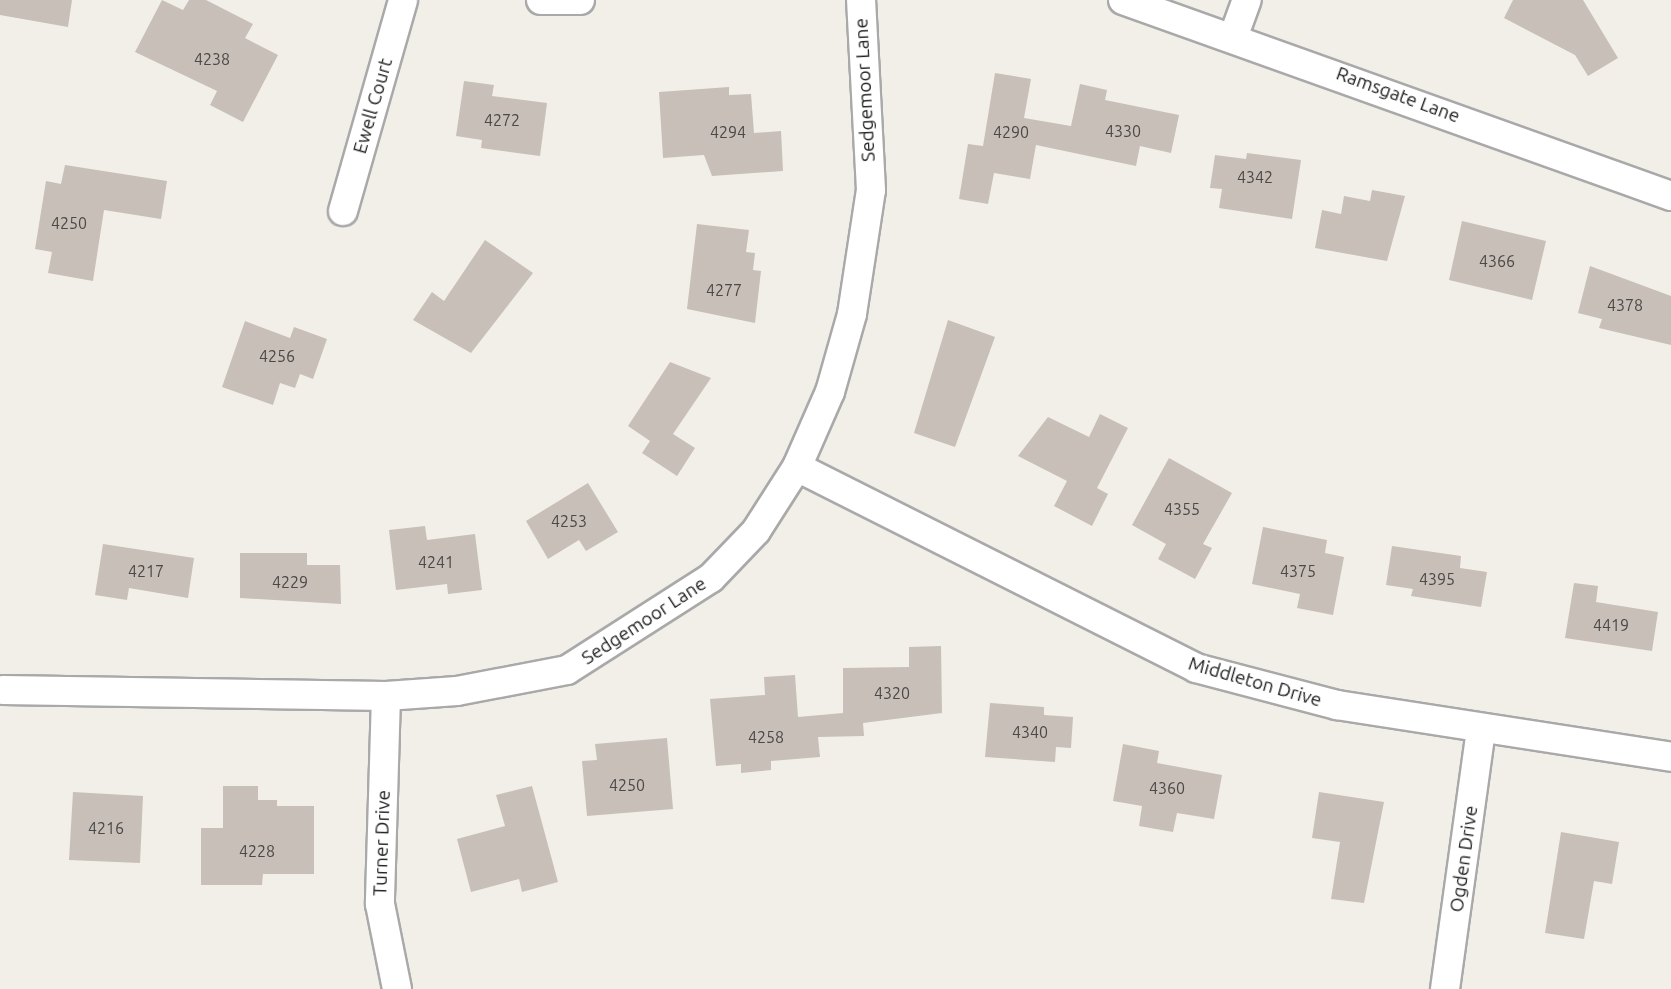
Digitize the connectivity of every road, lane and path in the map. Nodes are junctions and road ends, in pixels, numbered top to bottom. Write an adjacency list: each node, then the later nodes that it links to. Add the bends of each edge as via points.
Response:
1 (403, 0): 9 (street, Ewell Court)
2 (541, 0): 3 (street)
3 (580, 0)
4 (861, 0): 10 (street, Sedgemoor Lane, via 871,190 852,313 830,392)
5 (1123, 0): 7 (street, Ramsgate Lane)
6 (1247, 0): 7 (street)
7 (1234, 35): 8 (street, Ramsgate Lane)
8 (1671, 196)
9 (343, 211)
10 (797, 467): 12 (street, Sedgemoor Lane, via 756,531 711,578 567,670 457,691); 13 (street, Middleton Drive, via 1196,668 1338,705)
11 (3, 690): 12 (street, Sedgemoor Lane)
12 (386, 696): 15 (street, Turner Drive, via 380,904)
13 (1481, 728): 14 (street, Middleton Drive); 16 (street, Ogden Drive)
14 (1671, 757)
15 (397, 989)
16 (1445, 989)

